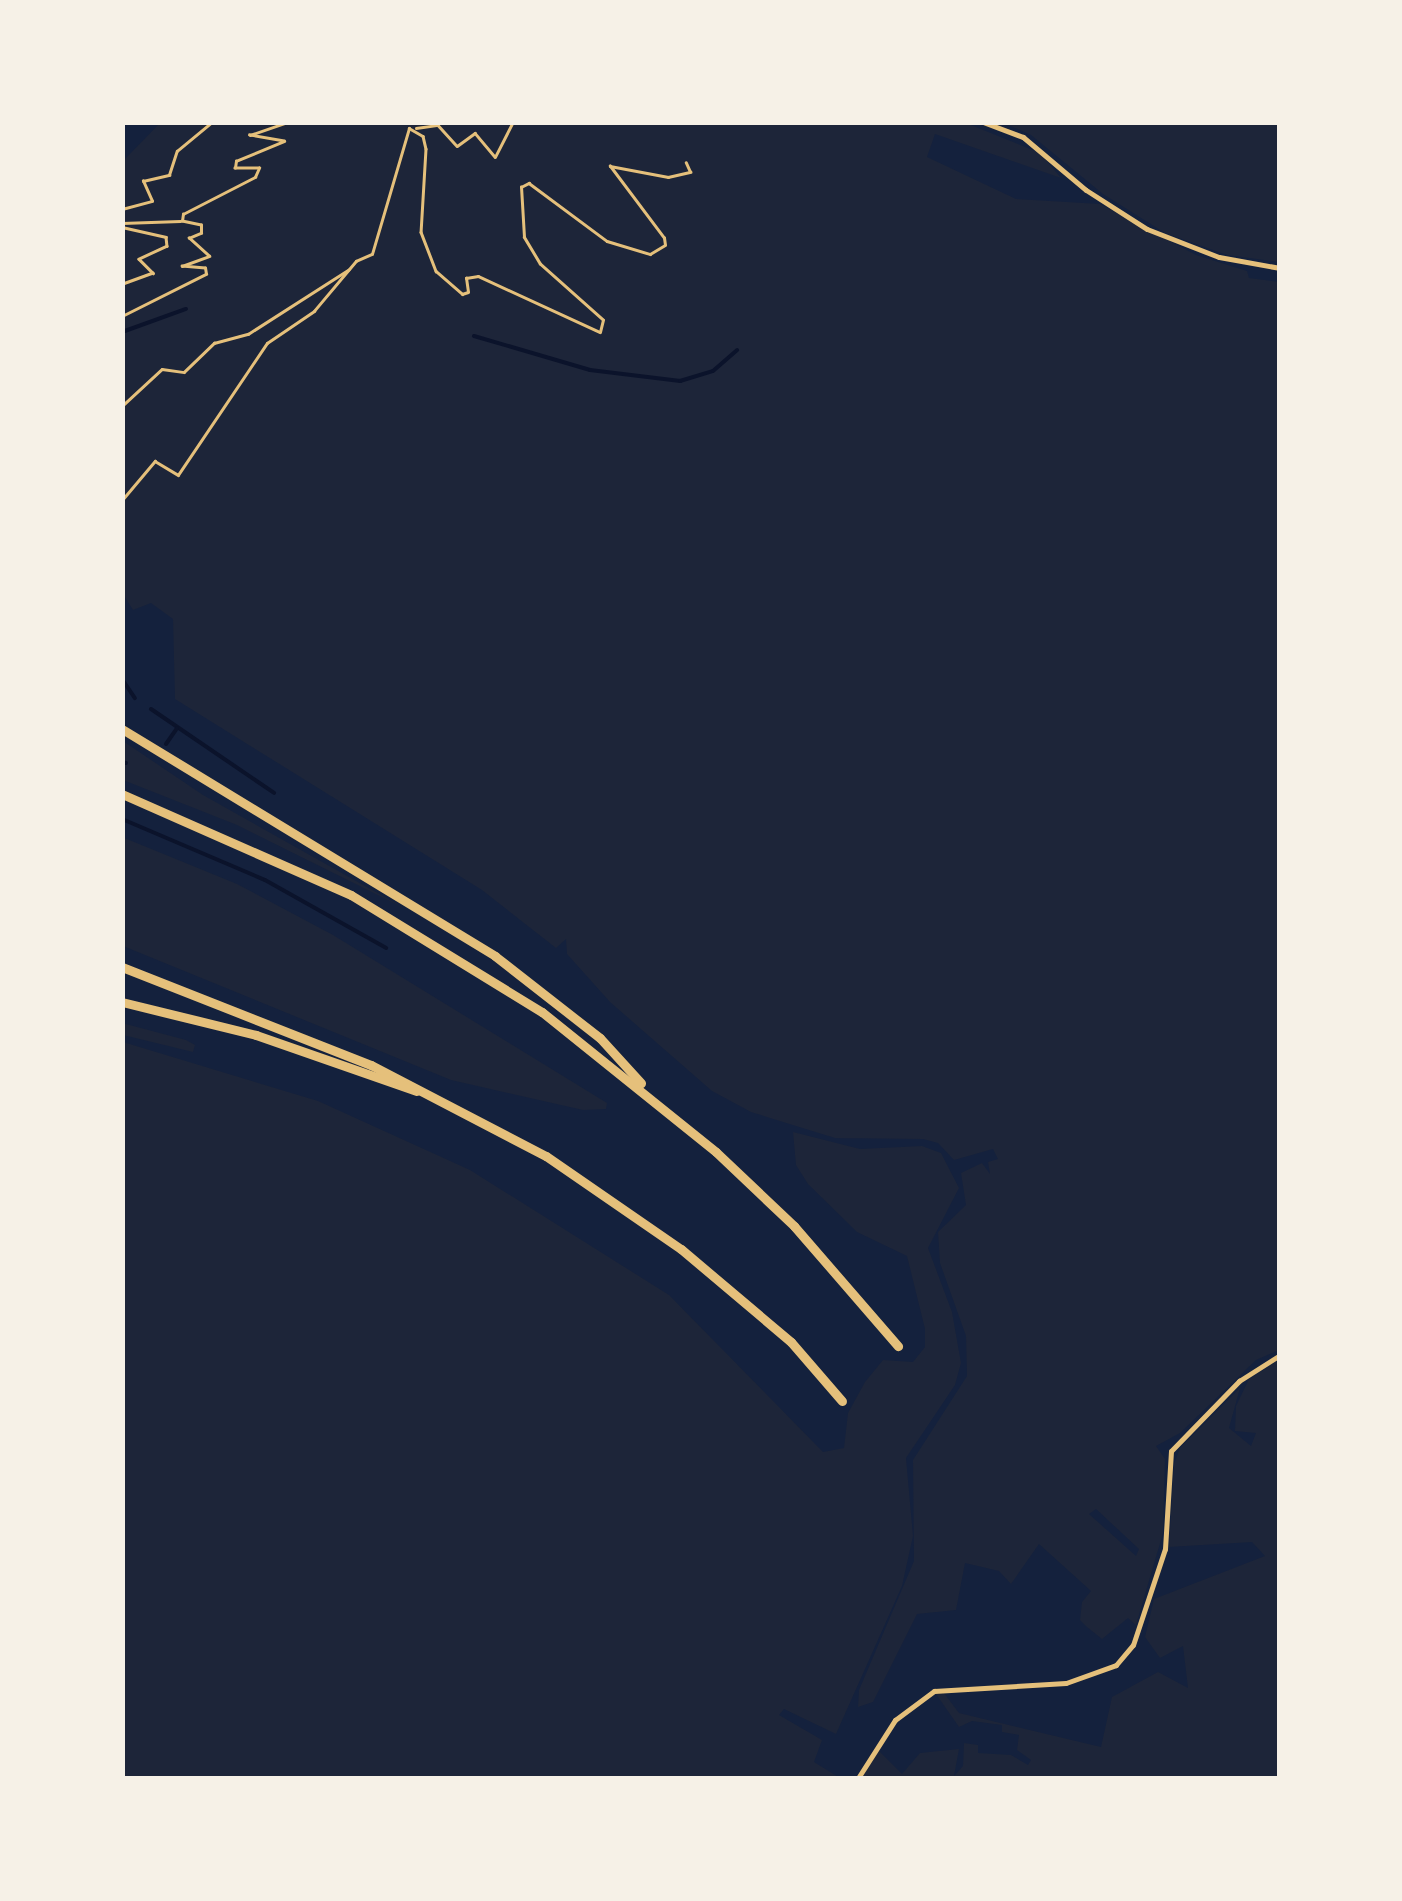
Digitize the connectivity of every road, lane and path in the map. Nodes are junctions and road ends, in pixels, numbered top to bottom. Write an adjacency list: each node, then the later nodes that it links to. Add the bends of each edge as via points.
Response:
1 (212, 122): 8 (path, via 177,151 169,176 143,181 152,201)
2 (288, 122): 9 (path, via 250,136 284,141 236,161 234,168 259,168 255,177)
3 (513, 122): 6 (path, via 494,158 475,132 457,146 438,126)
4 (983, 122): 11 (street, via 1032,144 1086,190 1148,229 1219,256)
5 (408, 125): 6 (path); 12 (path, via 376,246)
6 (416, 128): 7 (path, via 427,168 421,232 436,270 462,294 468,292 466,278 478,276 600,332 602,320 540,264 524,237 522,187 540,190 607,241 650,254 664,238 610,166 668,177 690,172)
7 (686, 163)
8 (122, 209)
9 (182, 221): 10 (path); 14 (path, via 201,226 201,234 189,238 209,256 182,266 205,268 206,274)
10 (122, 225): 13 (path, via 166,237 167,246 139,259 153,273)
11 (1280, 268)
12 (349, 269): 15 (path, via 248,334 214,344 184,372 162,369); 16 (path, via 314,311 258,353 178,475 156,461)
13 (122, 284)
14 (122, 316)
15 (122, 406)
16 (122, 500)
17 (122, 729): 21 (highway, via 495,956 600,1038)
18 (122, 794): 21 (highway, via 280,860 407,926 542,1012)
19 (122, 967): 22 (highway)
20 (122, 1002): 22 (highway)
21 (645, 1089): 23 (highway, via 794,1226)
22 (430, 1092): 25 (highway, via 546,1156 681,1249 791,1342)
23 (898, 1346)
24 (1280, 1355): 26 (street, via 1239,1381 1172,1451 1165,1549 1134,1645 1116,1665 1066,1683 934,1691 895,1720)
25 (842, 1401)
26 (858, 1778)

